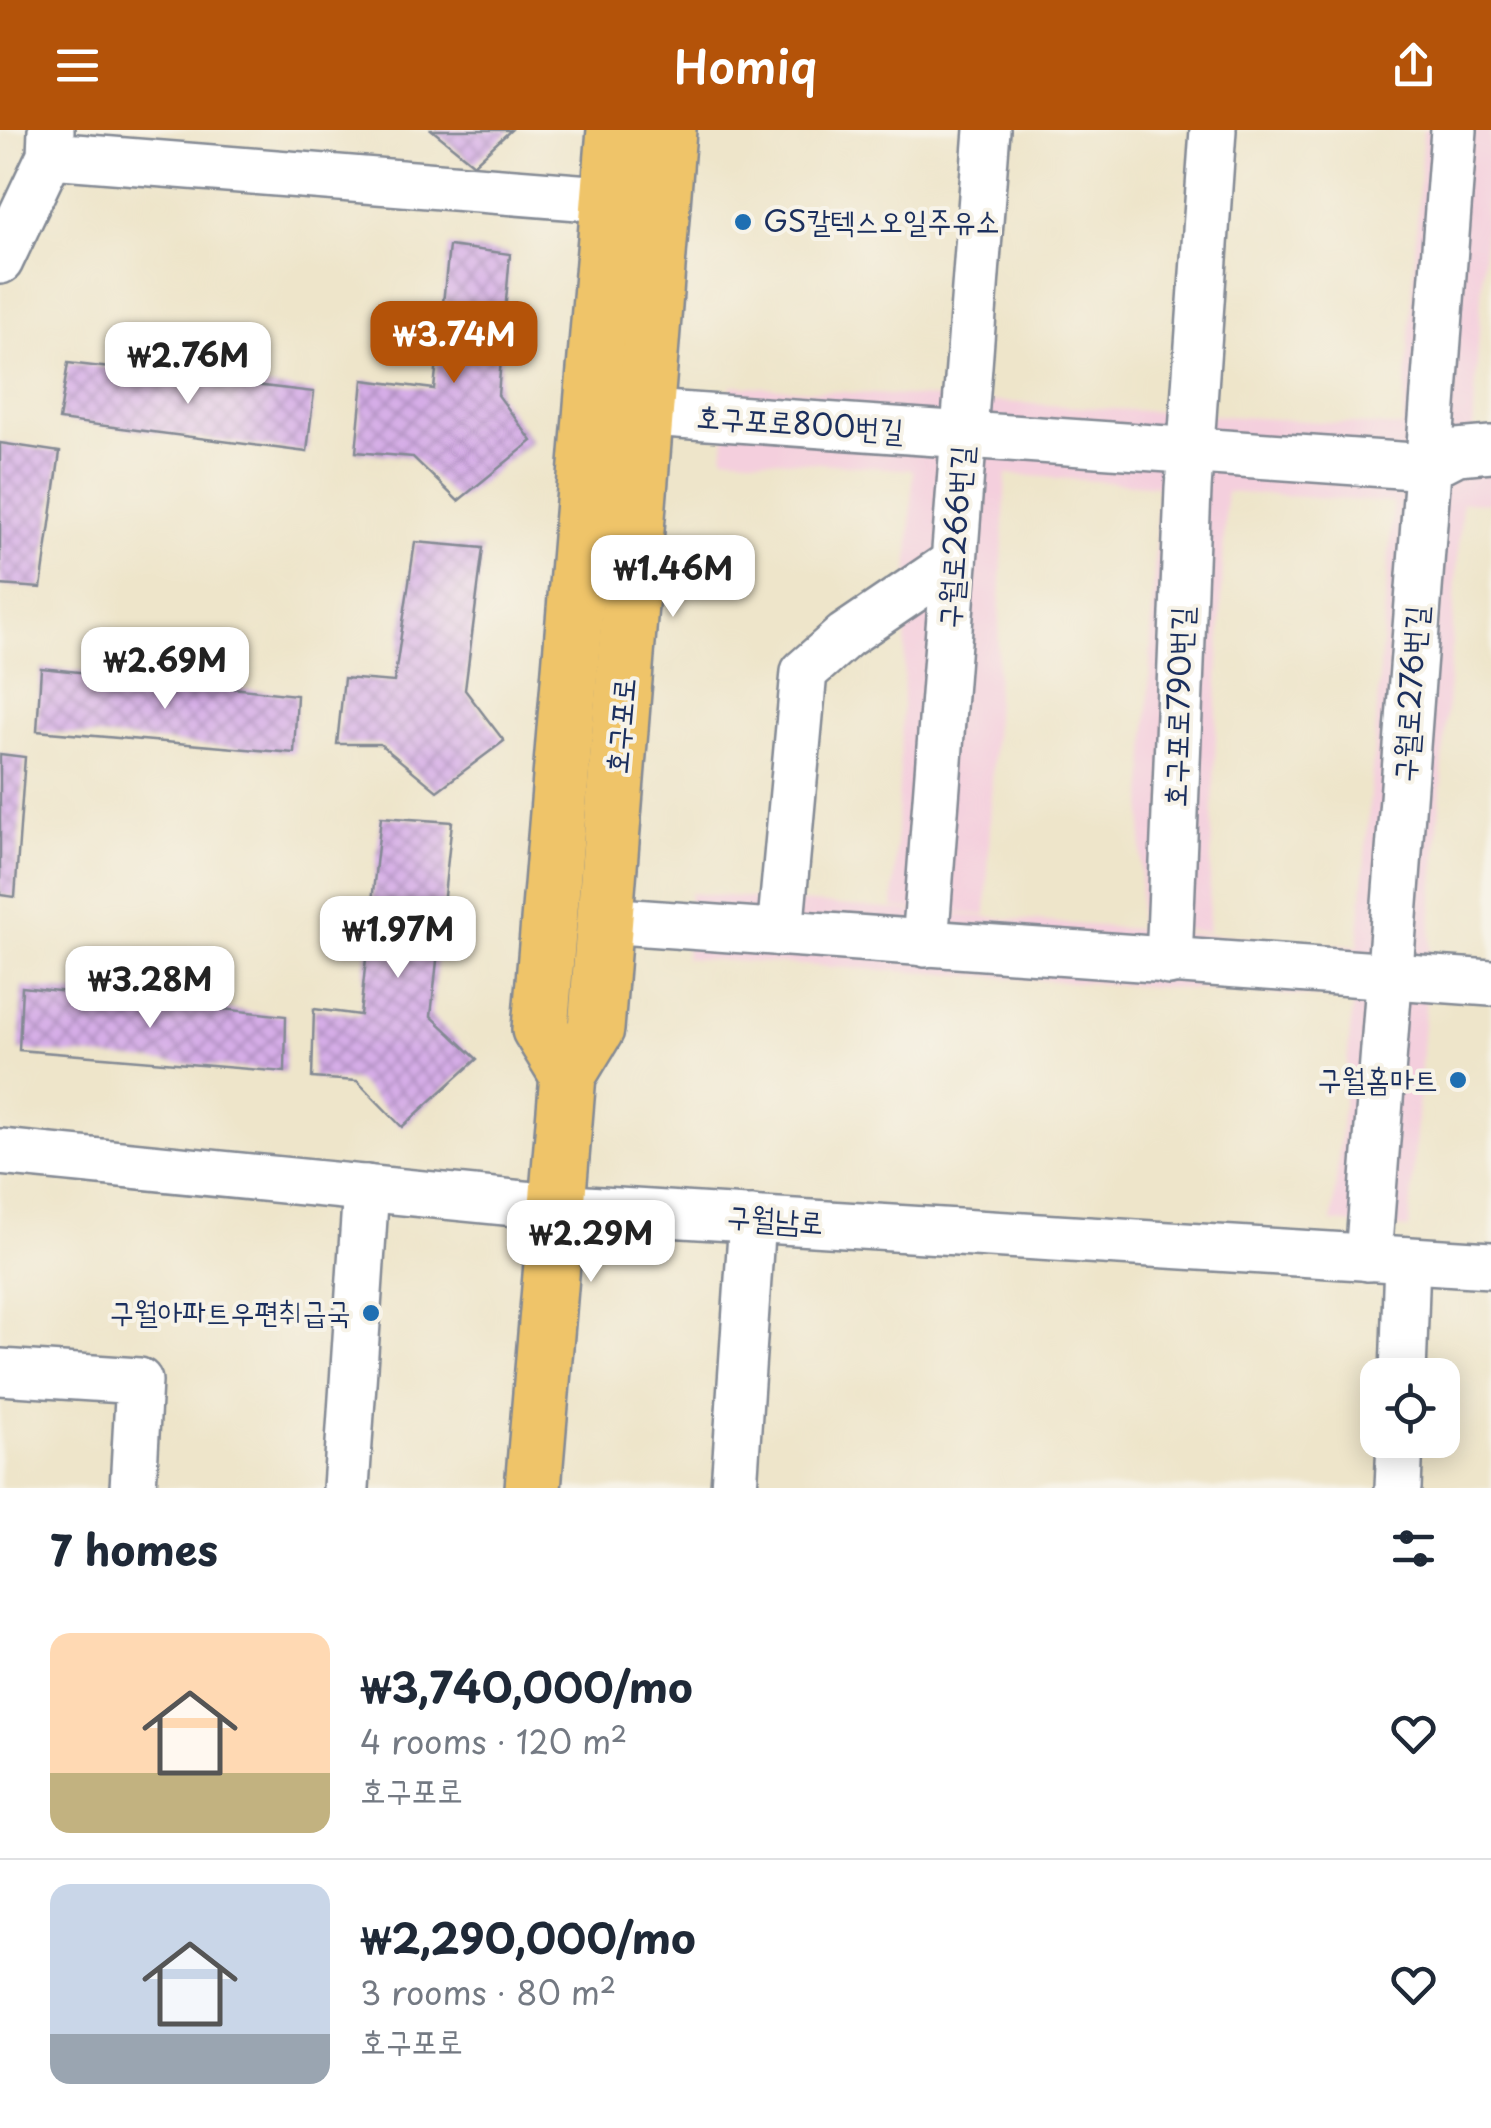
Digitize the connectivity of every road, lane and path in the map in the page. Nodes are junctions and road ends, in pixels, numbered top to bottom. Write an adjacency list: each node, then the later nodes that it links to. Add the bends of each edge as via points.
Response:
1 (614, 130): 7 (main road, 호구포로)
2 (668, 130): 8 (main road, 호구포로)
3 (987, 130): 11 (street, 구월로266번길)
4 (1212, 130): 13 (street)
5 (1454, 130): 14 (street, 구월로276번길)
6 (51, 142): 7 (street); 9 (street)
7 (609, 198): 8 (street); 22 (main road, 호구포로, via 540,1029)
8 (662, 204): 10 (main road, 호구포로)
9 (0, 261)
10 (649, 413): 11 (street, 호구포로800번길); 16 (main road, 호구포로)
11 (964, 436): 13 (street, 호구포로800번길); 15 (street, 구월로266번길)
12 (1491, 449): 14 (street, 호구포로800번길, via 1456,452)
13 (1190, 451): 14 (street, 호구포로800번길); 19 (street, 호구포로790번길)
14 (1428, 468): 20 (street, 구월로276번길)
15 (954, 562): 17 (street, via 804,672); 18 (street, 구월로266번길)
16 (604, 920): 17 (street); 22 (main road, 호구포로, via 596,1028)
17 (780, 933): 18 (street)
18 (925, 944): 19 (street)
19 (1169, 962): 20 (street)
20 (1389, 977): 21 (street); 27 (street, 구월로276번길)
21 (1491, 983)
22 (568, 1075): 25 (main road, 호구포로)
23 (0, 1152): 24 (street, 구월남로)
24 (366, 1188): 25 (street, 구월남로); 33 (street)
25 (554, 1207): 26 (street, 구월남로); 34 (main road, 호구포로)
26 (752, 1219): 27 (street, 구월남로); 35 (street)
27 (1388, 1259): 28 (street, 구월남로); 29 (street, 구월로276번길)
28 (1491, 1265)
29 (1400, 1358)
30 (0, 1372): 32 (street, via 140,1381)
31 (1399, 1458): 36 (street)
32 (133, 1488)
33 (346, 1488)
34 (533, 1488)
35 (734, 1488)
36 (1398, 1488)

